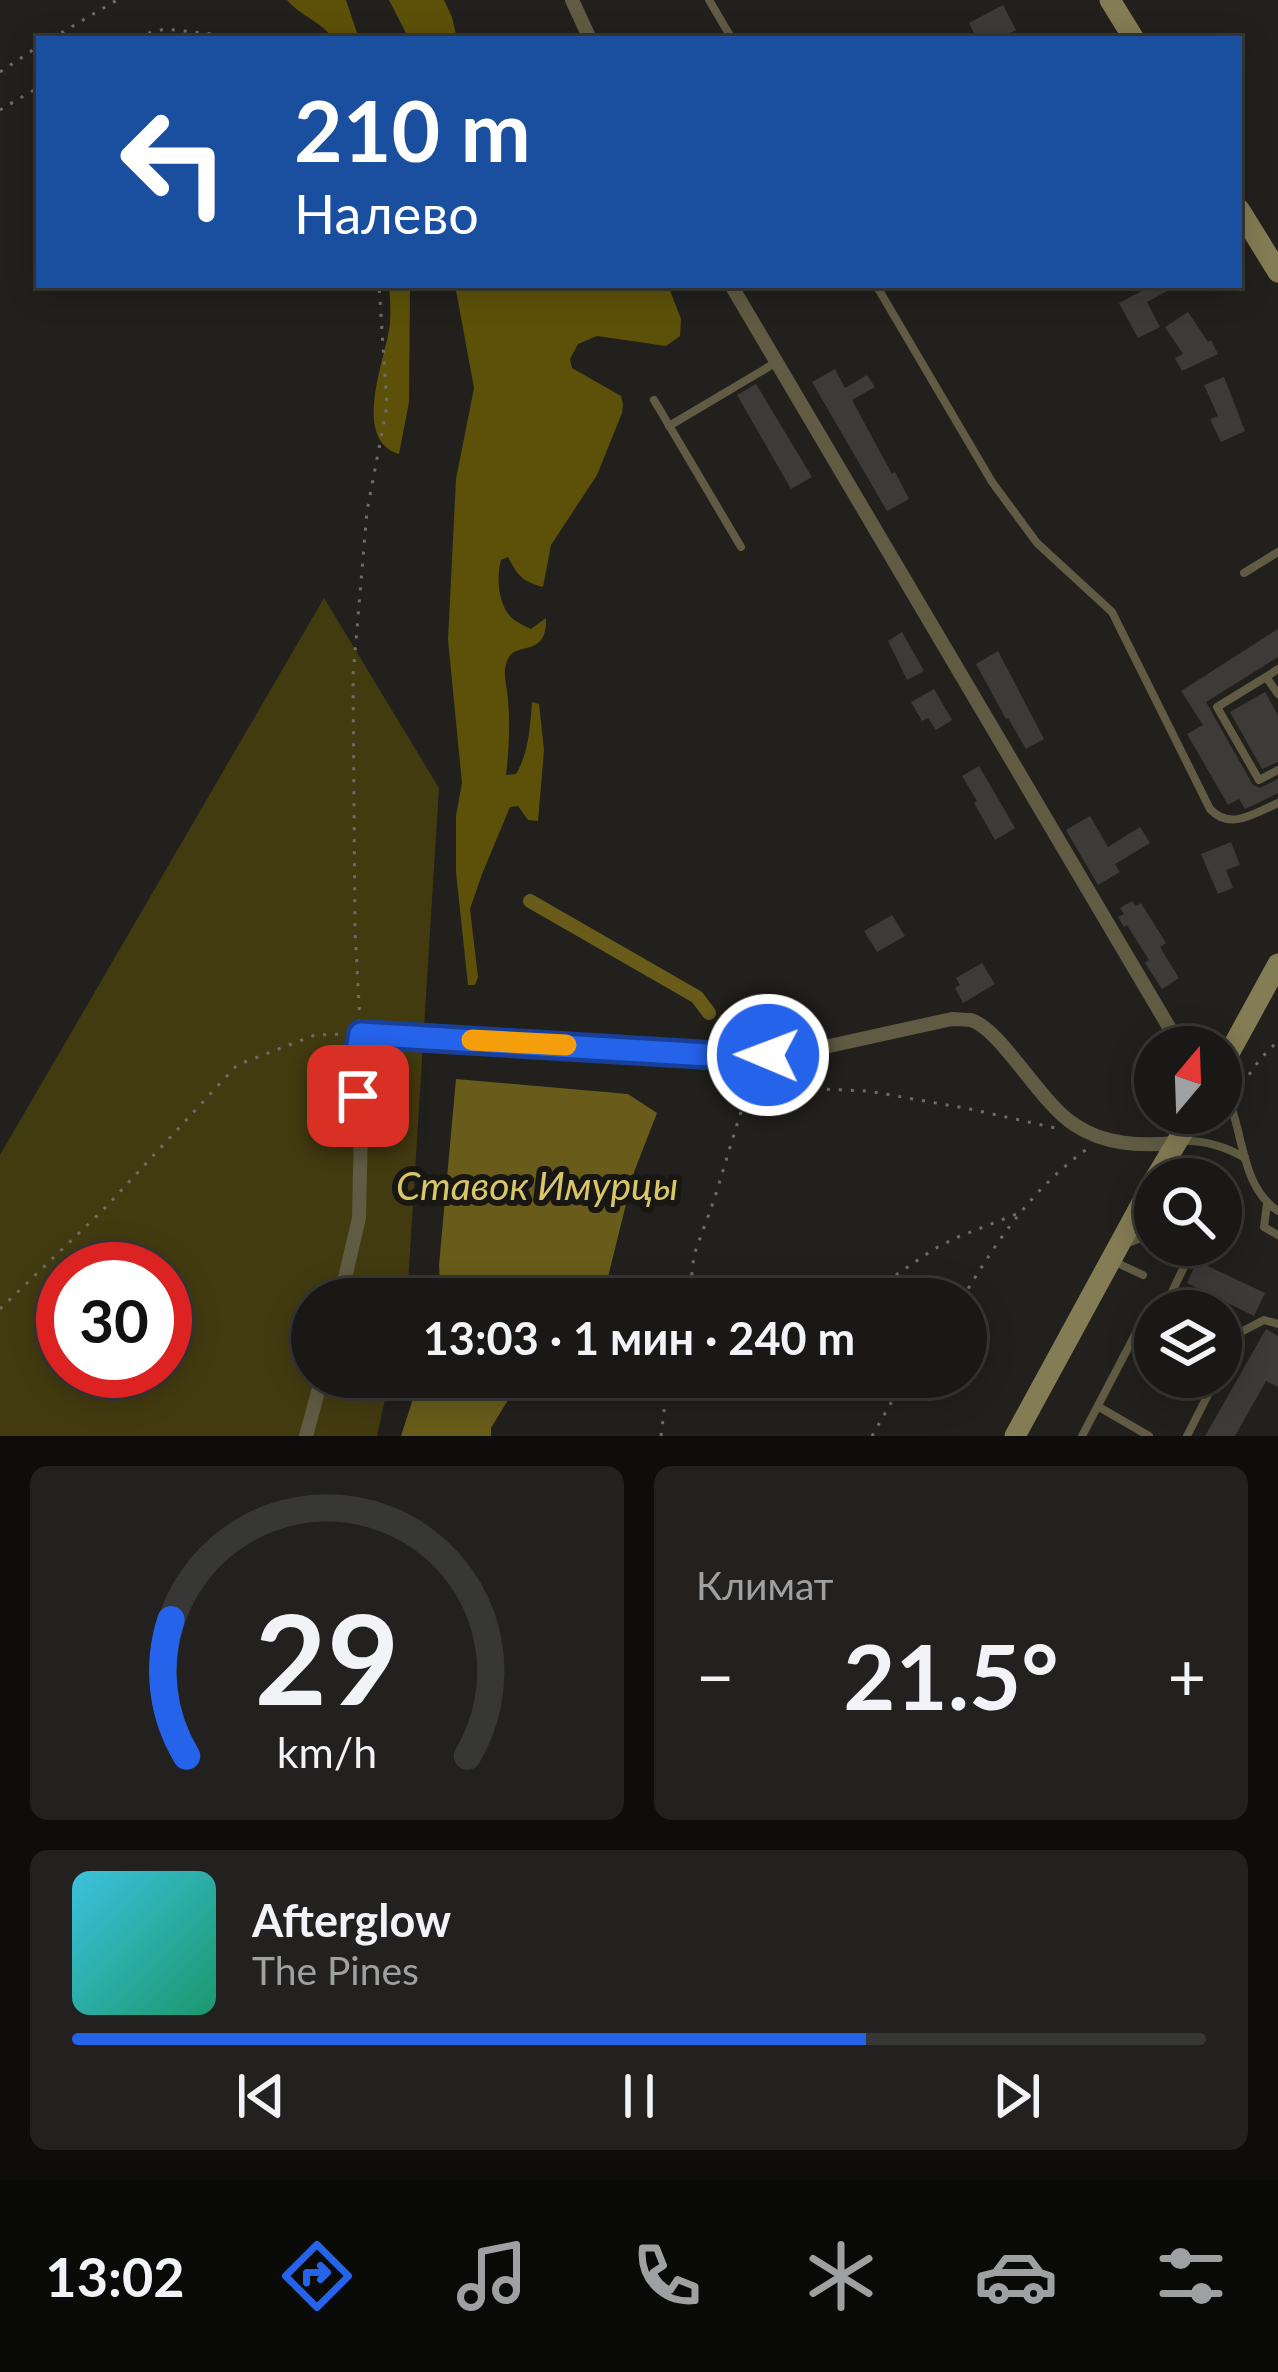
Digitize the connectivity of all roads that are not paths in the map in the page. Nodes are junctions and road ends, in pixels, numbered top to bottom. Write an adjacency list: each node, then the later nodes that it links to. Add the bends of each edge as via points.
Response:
1 (572, 0): 4 (street)
2 (709, 0): 5 (lane)
3 (1110, 0): 6 (main road)
4 (589, 36)
5 (730, 36)
6 (1132, 36)
7 (1242, 214): 8 (main road)
8 (1277, 269)
9 (733, 288): 11 (street)
10 (878, 288): 21 (lane, via 1036,543 1112,612 1210,809 1229,821)
11 (776, 363): 13 (lane); 23 (street)
12 (654, 400): 13 (lane)
13 (669, 426): 14 (lane)
14 (741, 547)
15 (1278, 552): 16 (lane)
16 (1244, 573)
17 (1278, 669): 18 (lane)
18 (1266, 677): 19 (lane); 20 (lane, via 1217,707 1259,780)
19 (1278, 694)
20 (1278, 770)
21 (1278, 803)
22 (1278, 964): 24 (main road)
23 (1168, 1026)
24 (1242, 1030)
25 (1239, 1134): 28 (lane)
26 (1151, 1158): 36 (street, via 1076,1126 989,1030 970,1020 794,1054 734,1056 361,1034 359,1218)
27 (1183, 1158): 28 (lane, via 1203,1141)
28 (1245, 1158): 29 (lane)
29 (1267, 1204): 30 (lane); 32 (lane, via 1264,1227)
30 (1278, 1210)
31 (1134, 1224): 34 (main road)
32 (1278, 1235)
33 (1134, 1245): 34 (lane)
34 (1114, 1255): 35 (lane); 44 (main road)
35 (1142, 1274)
36 (345, 1278)
37 (1278, 1324): 38 (lane, via 1264,1320)
38 (1242, 1331)
39 (1134, 1338): 42 (lane)
40 (316, 1398): 43 (street)
41 (1206, 1398): 47 (lane)
42 (1099, 1407): 45 (lane); 46 (lane)
43 (306, 1436)
44 (1015, 1436)
45 (1082, 1436)
46 (1150, 1436)
47 (1186, 1436)

